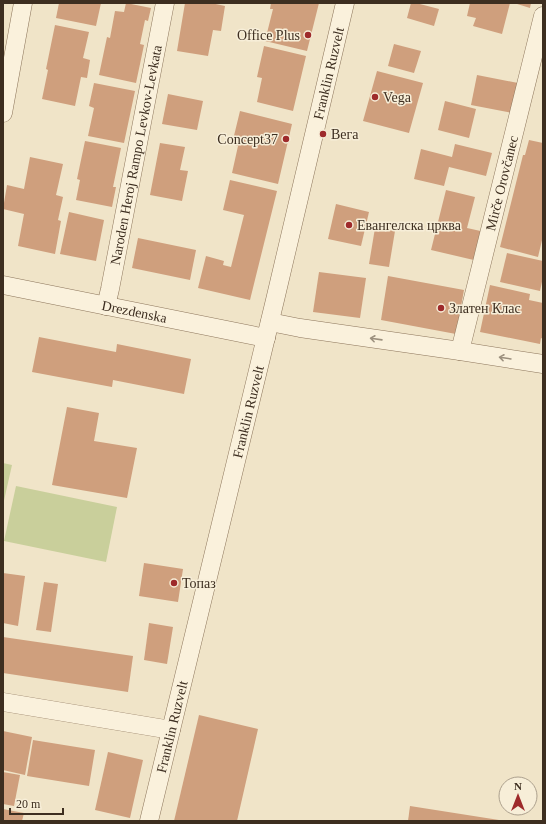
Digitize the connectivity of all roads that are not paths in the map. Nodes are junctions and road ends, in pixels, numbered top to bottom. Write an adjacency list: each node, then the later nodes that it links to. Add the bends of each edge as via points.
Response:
1 (23, 3): 5 (street)
2 (165, 3): 7 (street, Naroden Heroj Rampo Levkov-Levkata)
3 (344, 3): 8 (street, Franklin Ruzvelt)
4 (543, 16): 9 (street, Mirče Orovčanec)
5 (3, 113)
6 (3, 285): 7 (street, Drezdenska)
7 (106, 306): 8 (street, Drezdenska)
8 (268, 330): 9 (street, Drezdenska, one-way to 8, via 300,328); 12 (street, Franklin Ruzvelt)
9 (460, 351): 10 (street, Drezdenska, one-way to 9)
10 (543, 364)
11 (3, 702): 12 (street)
12 (171, 730): 13 (street, Franklin Ruzvelt)
13 (149, 821)

